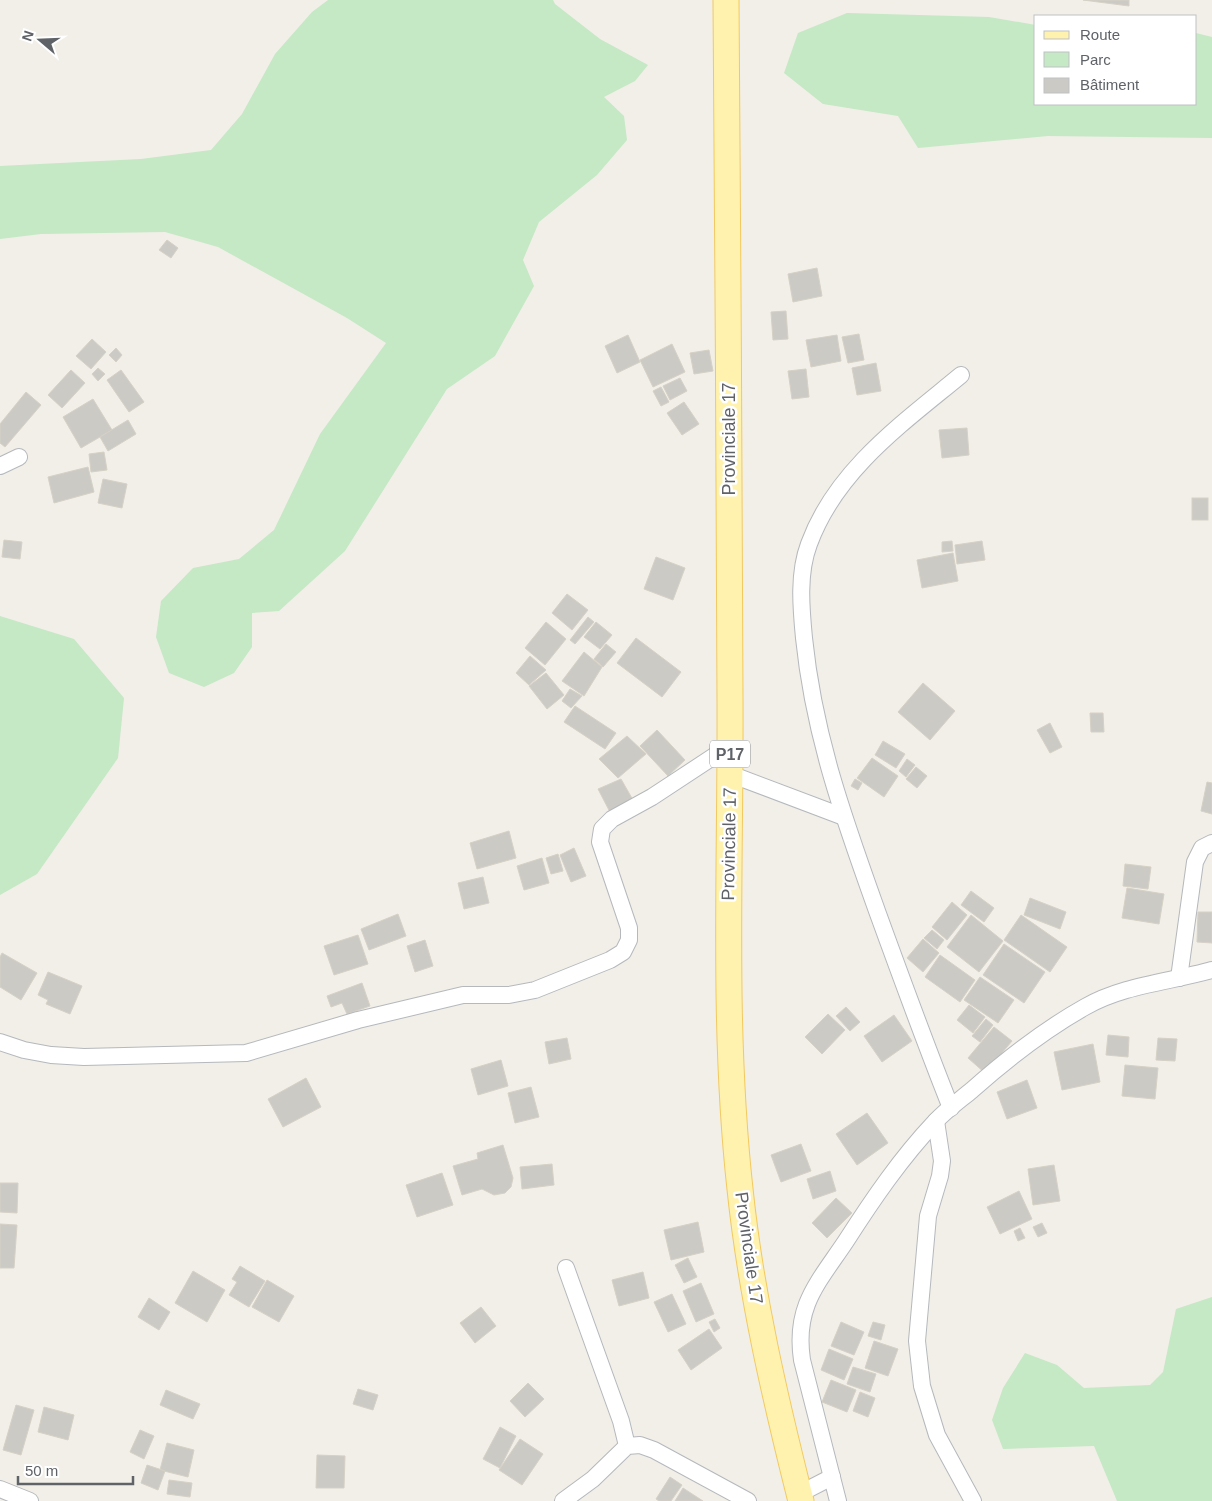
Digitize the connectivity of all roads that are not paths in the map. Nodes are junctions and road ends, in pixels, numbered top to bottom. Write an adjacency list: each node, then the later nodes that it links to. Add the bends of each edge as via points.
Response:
1 (726, 0): 5 (main road, Provinciale 17 / P17)
2 (961, 375): 7 (street, via 858,465 817,523 808,546 801,589 808,670 821,741)
3 (20, 457): 4 (street)
4 (0, 466)
5 (731, 745): 6 (main road, Provinciale 17 / P17); 11 (street, via 612,819 602,829 600,842 629,928 623,952 610,960 535,990 509,995 454,997 358,1020 246,1053 84,1057 42,1054)
6 (730, 774): 7 (street); 18 (main road, Provinciale 17 / P17, via 729,1037 740,1188 753,1288 775,1400)
7 (844, 817): 12 (street)
8 (1212, 843): 10 (street, via 1202,848 1195,862)
9 (1212, 970): 10 (street)
10 (1179, 978): 12 (street, via 1118,992 1086,1006 1015,1054)
11 (0, 1042)
12 (951, 1108): 13 (street)
13 (936, 1121): 16 (street, via 868,1208 810,1296 801,1319 798,1340); 23 (street, via 942,1160 928,1216 917,1341 922,1386 938,1436)
14 (566, 1268): 15 (street)
15 (627, 1446): 20 (street, via 593,1479); 21 (street, via 640,1445 654,1450)
16 (832, 1477): 18 (street); 22 (street)
17 (0, 1489): 19 (street)
18 (800, 1497)
19 (30, 1501)
20 (563, 1501)
21 (748, 1501)
22 (838, 1501)
23 (973, 1501)

